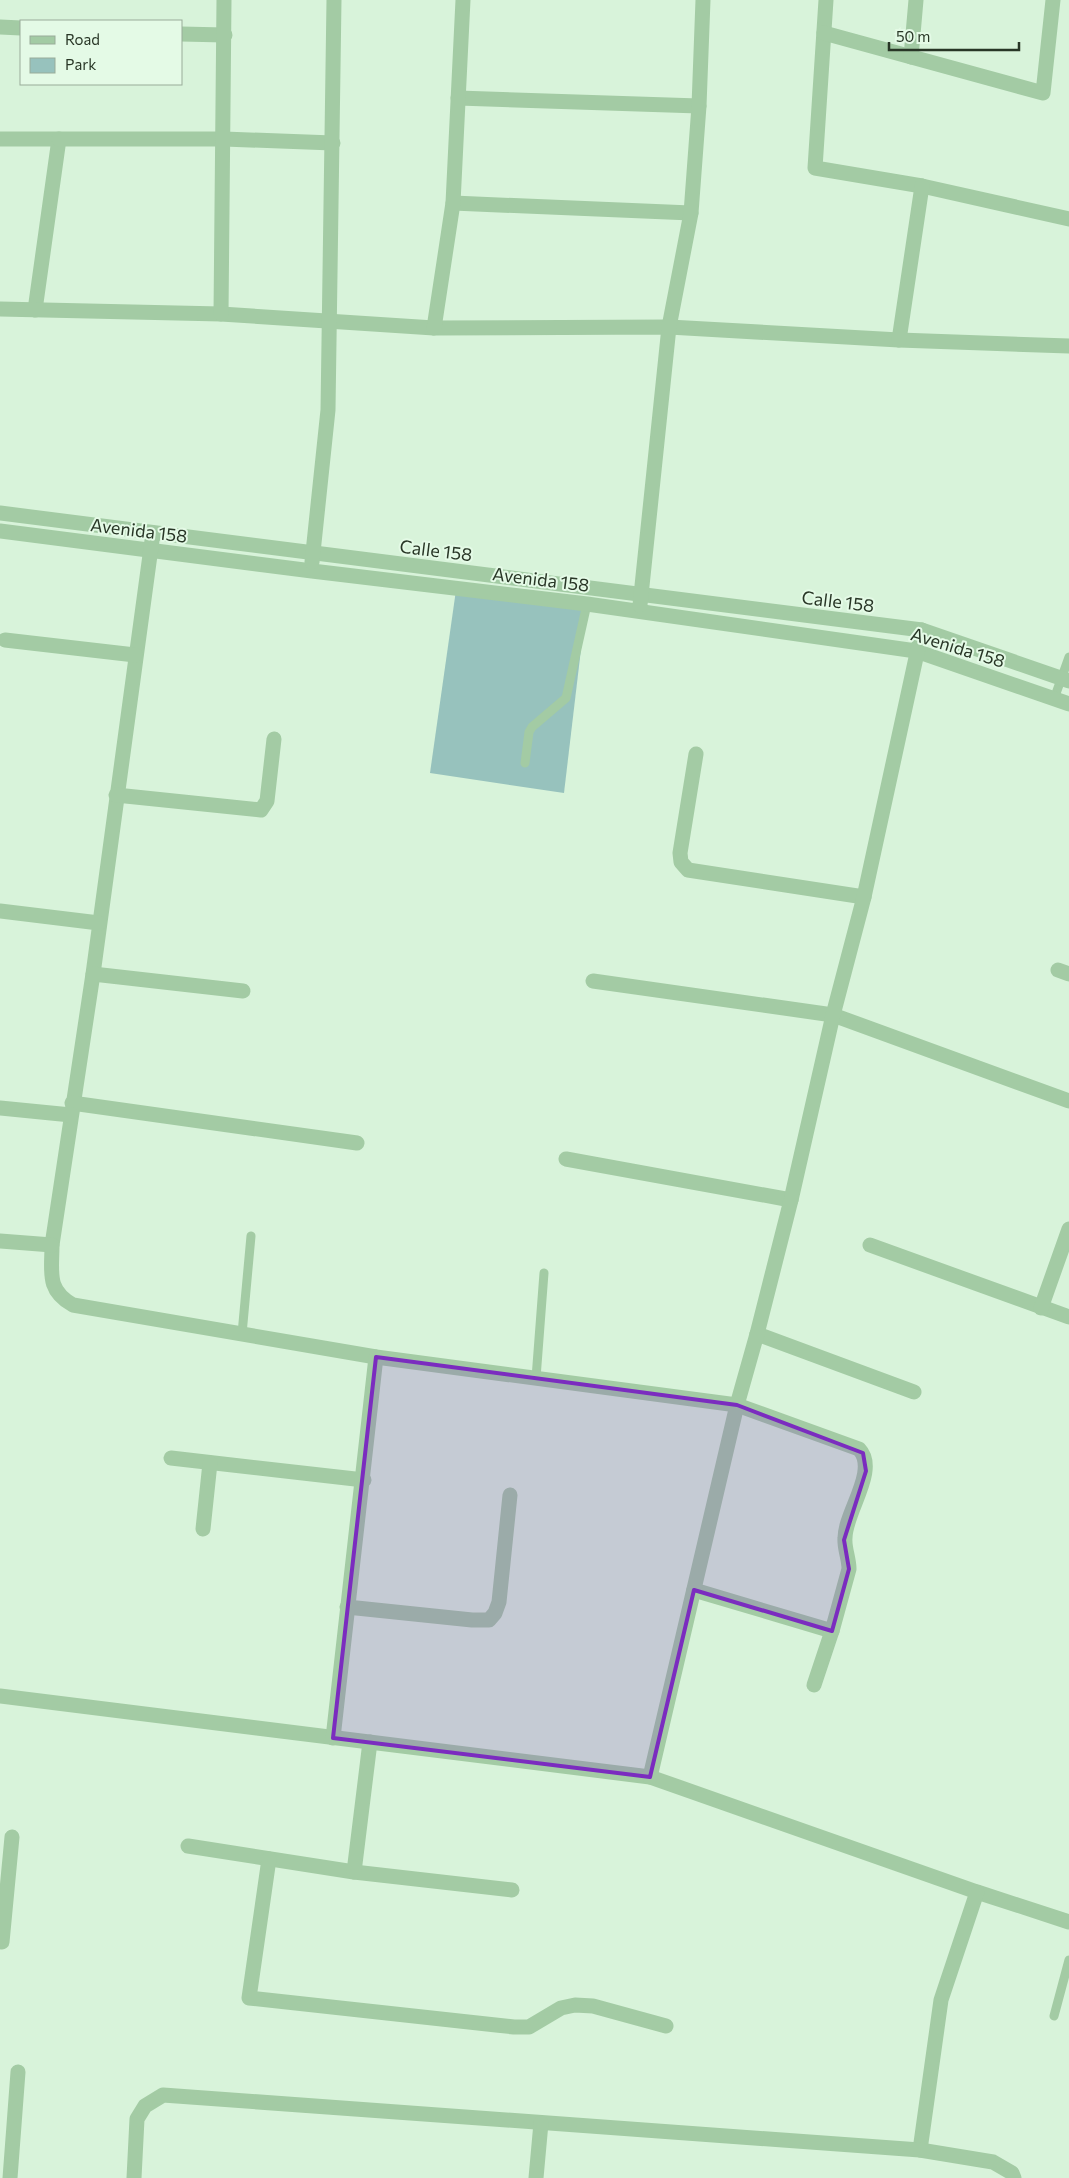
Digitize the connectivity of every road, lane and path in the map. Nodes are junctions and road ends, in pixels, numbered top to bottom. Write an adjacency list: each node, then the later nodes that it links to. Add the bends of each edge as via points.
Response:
1 (224, 0): 12 (street)
2 (334, 0): 19 (street)
3 (463, 0): 14 (street)
4 (703, 0): 15 (street)
5 (826, 0): 10 (street)
6 (916, 0): 13 (street)
7 (1053, 0): 13 (street, via 1043,93)
8 (0, 27): 9 (street)
9 (20, 28)
10 (824, 33): 13 (street); 20 (street, via 814,168)
11 (182, 34): 12 (street)
12 (225, 35): 18 (street)
13 (911, 57)
14 (458, 98): 15 (street); 21 (street)
15 (699, 106): 22 (street)
16 (0, 139): 17 (street)
17 (59, 139): 18 (street); 25 (street)
18 (224, 139): 19 (street); 26 (street)
19 (333, 143): 27 (street)
20 (922, 186): 23 (street); 30 (street)
21 (453, 203): 22 (street); 29 (street)
22 (691, 213): 28 (street)
23 (1069, 220)
24 (0, 310): 25 (street)
25 (35, 310): 26 (street)
26 (221, 314): 27 (street)
27 (330, 322): 29 (street); 36 (street, via 328,410)
28 (669, 327): 29 (street); 30 (street); 38 (street)
29 (434, 328)
30 (899, 340): 31 (street)
31 (1069, 346)
32 (0, 513): 34 (street, Calle 158)
33 (0, 531): 35 (street, Avenida 158)
34 (153, 532): 35 (street); 36 (street, Calle 158)
35 (150, 550): 37 (street, Avenida 158); 44 (street)
36 (312, 553): 37 (street); 38 (street, Calle 158)
37 (312, 571): 39 (street, Avenida 158)
38 (641, 596): 40 (street); 41 (street, Calle 158)
39 (587, 604): 40 (street, Avenida 158); 50 (lane, via 566,698 532,726)
40 (639, 611): 43 (street, Avenida 158)
41 (922, 630): 43 (street); 46 (street, Calle 158)
42 (5, 640): 44 (street)
43 (916, 651): 47 (street, Avenida 158); 52 (street)
44 (135, 655): 51 (street)
45 (1069, 657): 46 (lane)
46 (1065, 679): 47 (lane)
47 (1062, 701)
48 (274, 740): 51 (street, via 267,801 261,810)
49 (696, 754): 52 (street, via 680,853 681,862 688,870)
50 (525, 763)
51 (116, 795): 54 (street)
52 (864, 897): 58 (street)
53 (0, 911): 54 (street)
54 (99, 923): 55 (street)
55 (93, 974): 57 (street); 61 (street)
56 (593, 981): 58 (street)
57 (243, 991)
58 (833, 1015): 59 (street); 64 (street)
59 (1069, 1101)
60 (0, 1108): 61 (street)
61 (72, 1109): 62 (street); 68 (street)
62 (356, 1143)
63 (566, 1159): 64 (street)
64 (791, 1200): 74 (street)
65 (1069, 1230): 71 (street)
66 (252, 1236): 73 (lane)
67 (0, 1242): 68 (street)
68 (52, 1244): 73 (street, via 52,1283 58,1294 73,1305)
69 (870, 1244): 71 (street)
70 (544, 1273): 76 (lane)
71 (1040, 1308): 72 (street)
72 (1069, 1317)
73 (242, 1334): 75 (street)
74 (758, 1334): 77 (street); 78 (street)
75 (376, 1357): 76 (street); 81 (street)
76 (536, 1378): 78 (street)
77 (914, 1392)
78 (737, 1405): 84 (street); 86 (street, via 858,1448 863,1453 866,1471 845,1533 849,1569)
79 (171, 1458): 80 (street)
80 (210, 1463): 81 (street); 83 (street)
81 (364, 1480): 85 (street)
82 (510, 1495): 85 (street, via 499,1602 489,1620)
83 (203, 1530)
84 (694, 1590): 86 (street); 91 (street)
85 (347, 1607): 89 (street)
86 (832, 1631): 87 (street)
87 (814, 1685)
88 (0, 1696): 89 (street)
89 (333, 1738): 90 (street)
90 (370, 1742): 91 (street); 95 (street)
91 (650, 1776): 98 (street)
92 (12, 1836): 96 (street)
93 (188, 1846): 94 (street)
94 (269, 1859): 95 (street); 103 (street, via 250,1998 514,2027 529,2026 561,2008 593,2006)
95 (354, 1872): 97 (street)
96 (4, 1890): 100 (street)
97 (512, 1890)
98 (977, 1892): 99 (street); 107 (street, via 941,2000)
99 (1069, 1922)
100 (2, 1942)
101 (1069, 1960): 102 (lane)
102 (1054, 2016)
103 (666, 2026)
104 (18, 2072): 105 (street)
105 (7, 2119): 108 (street)
106 (541, 2123): 107 (street); 109 (street, via 163,2095 145,2106 137,2119); 110 (street)
107 (920, 2150): 111 (street, via 993,2162)
108 (10, 2178)
109 (134, 2178)
110 (536, 2178)
111 (1014, 2178)

